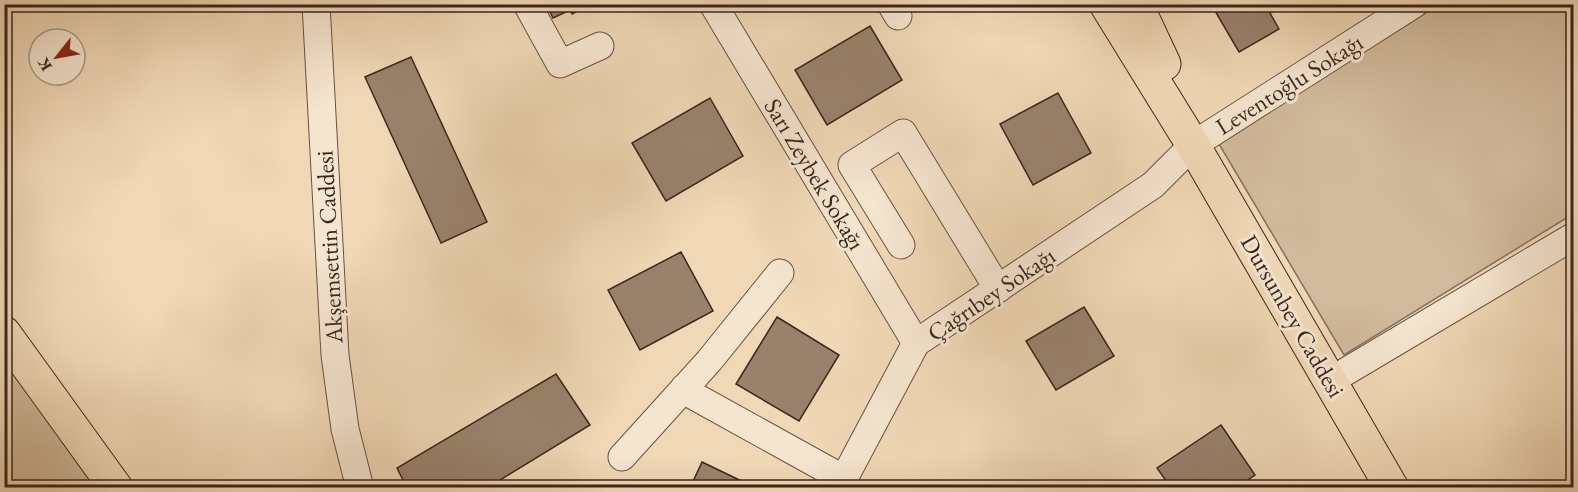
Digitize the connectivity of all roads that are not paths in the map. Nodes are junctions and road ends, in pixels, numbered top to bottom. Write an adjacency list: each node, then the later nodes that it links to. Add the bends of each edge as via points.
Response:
1 (316, 4): 20 (street, Akşemsettin Caddesi, via 335,355 345,429)
2 (527, 4): 7 (street, via 560,64)
3 (713, 4): 14 (street, Sarı Zeybek Sokağı)
4 (1106, 4): 8 (main road, Dursunbey Caddesi)
5 (1136, 4): 8 (main road, Dursunbey Caddesi, via 1168,72)
6 (1414, 4): 8 (street, Leventoğlu Sokağı)
7 (600, 46)
8 (1193, 145): 12 (street, Çağrıbey Sokağı, via 1153,185); 15 (main road, Dursunbey Caddesi)
9 (1574, 236): 15 (street)
10 (901, 245): 12 (street, via 852,165 903,133)
11 (780, 273): 16 (street)
12 (998, 289): 14 (street, Çağrıbey Sokağı)
13 (4, 333): 19 (main road)
14 (916, 344): 18 (street, Çağrıbey Sokağı)
15 (1330, 381): 21 (main road, Dursunbey Caddesi)
16 (684, 388): 17 (street); 18 (street)
17 (622, 457)
18 (842, 483)
19 (116, 488)
20 (360, 488)
21 (1392, 488)

